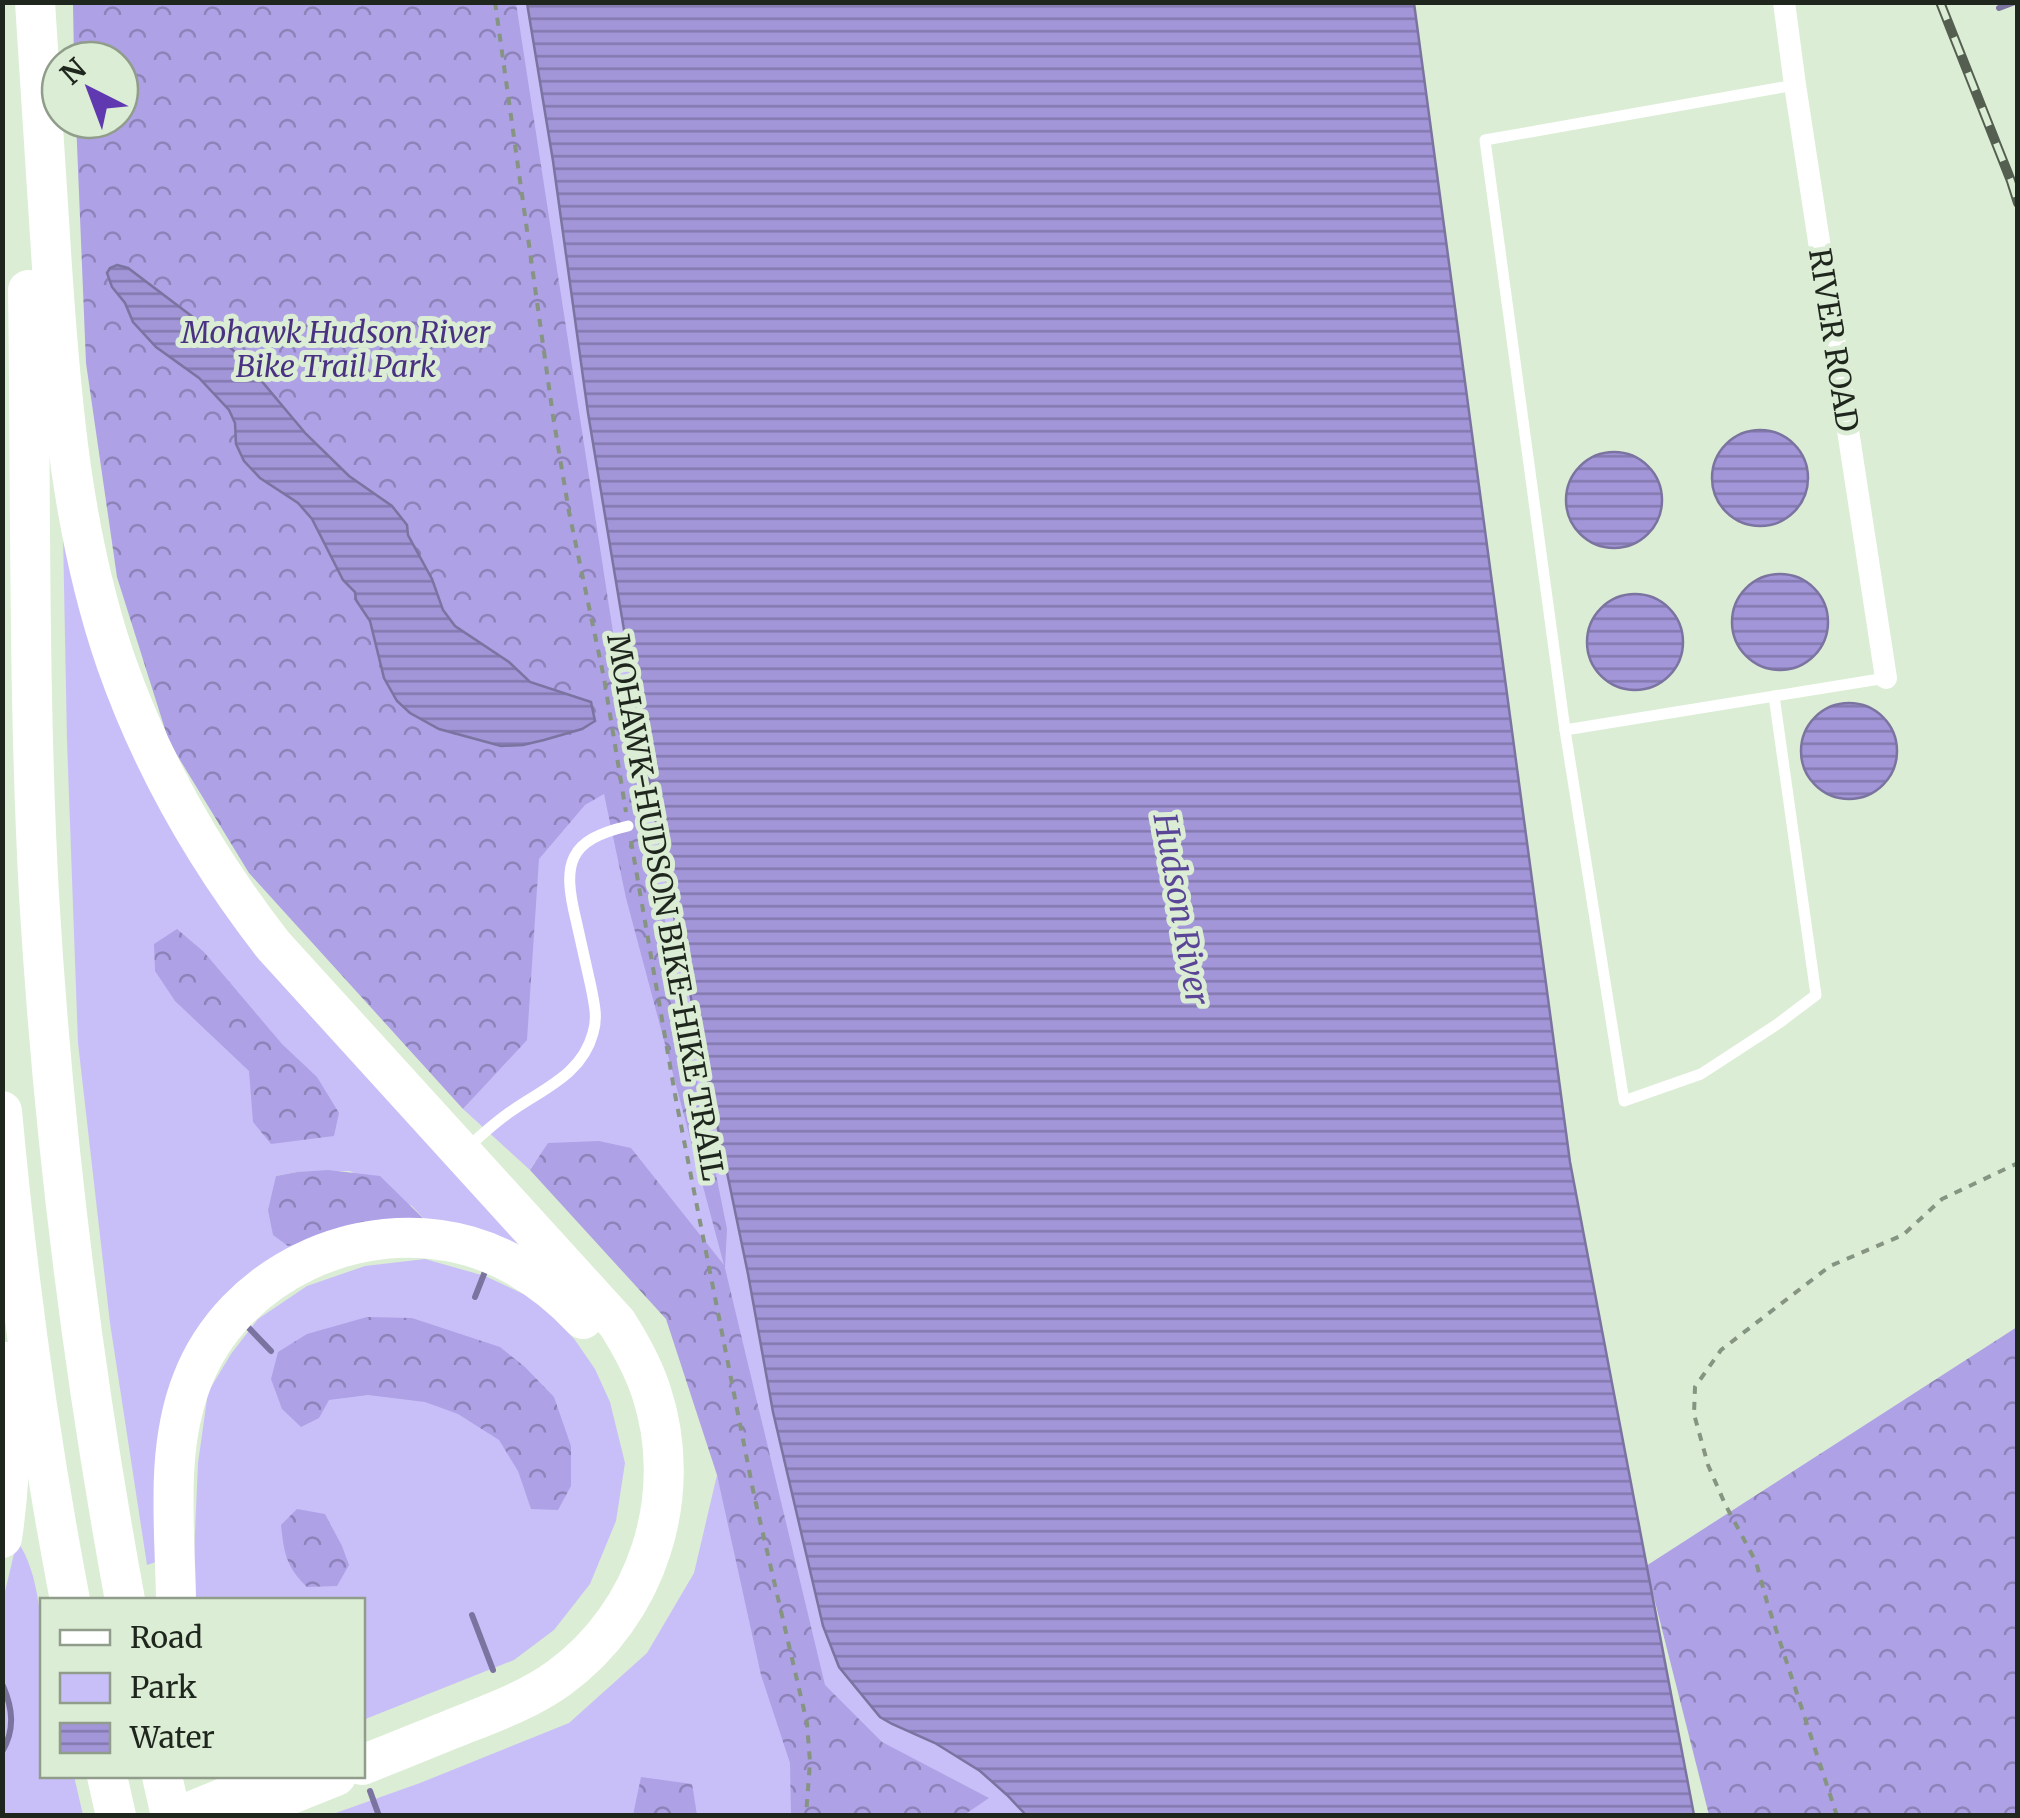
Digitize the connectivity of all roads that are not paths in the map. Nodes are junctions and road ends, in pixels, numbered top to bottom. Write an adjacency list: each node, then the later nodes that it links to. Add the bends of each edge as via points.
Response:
1 (25, 2): 14 (highway, via 34,784 43,963 79,1320)
2 (34, 2): 10 (highway, via 63,417 84,548 116,664 182,810 246,911)
3 (1784, 2): 4 (street, RIVER ROAD)
4 (1794, 85): 5 (street, RIVER ROAD); 7 (lane, via 1485,140)
5 (1886, 678): 6 (lane)
6 (1774, 696): 7 (lane); 7 (lane, via 1816,995 1701,1074 1624,1101)
7 (1566, 730)
8 (628, 826): 10 (lane, via 588,840 569,870 596,1012 583,1055 562,1080)
9 (2, 1111): 13 (highway, via 29,1345)
10 (461, 1153): 17 (highway, via 598,1300 633,1349 652,1392 664,1492 638,1584 598,1644 558,1679 512,1705)
11 (2, 1333): 12 (highway, via 11,1443)
12 (2, 1538)
13 (70, 1598)
14 (125, 1598)
15 (176, 1598): 16 (highway, via 174,1473 182,1414 205,1353 257,1292 326,1253 410,1238 480,1250 548,1287 598,1337 629,1400 640,1473 623,1560 592,1615 532,1669)
16 (365, 1741)
17 (365, 1764)
18 (107, 1778): 24 (highway)
19 (162, 1778): 25 (highway)
20 (184, 1778): 27 (highway)
21 (276, 1778): 23 (highway)
22 (329, 1778): 23 (highway)
23 (232, 1806): 26 (highway)
24 (116, 1816)
25 (171, 1816)
26 (180, 1816)
27 (188, 1816)

